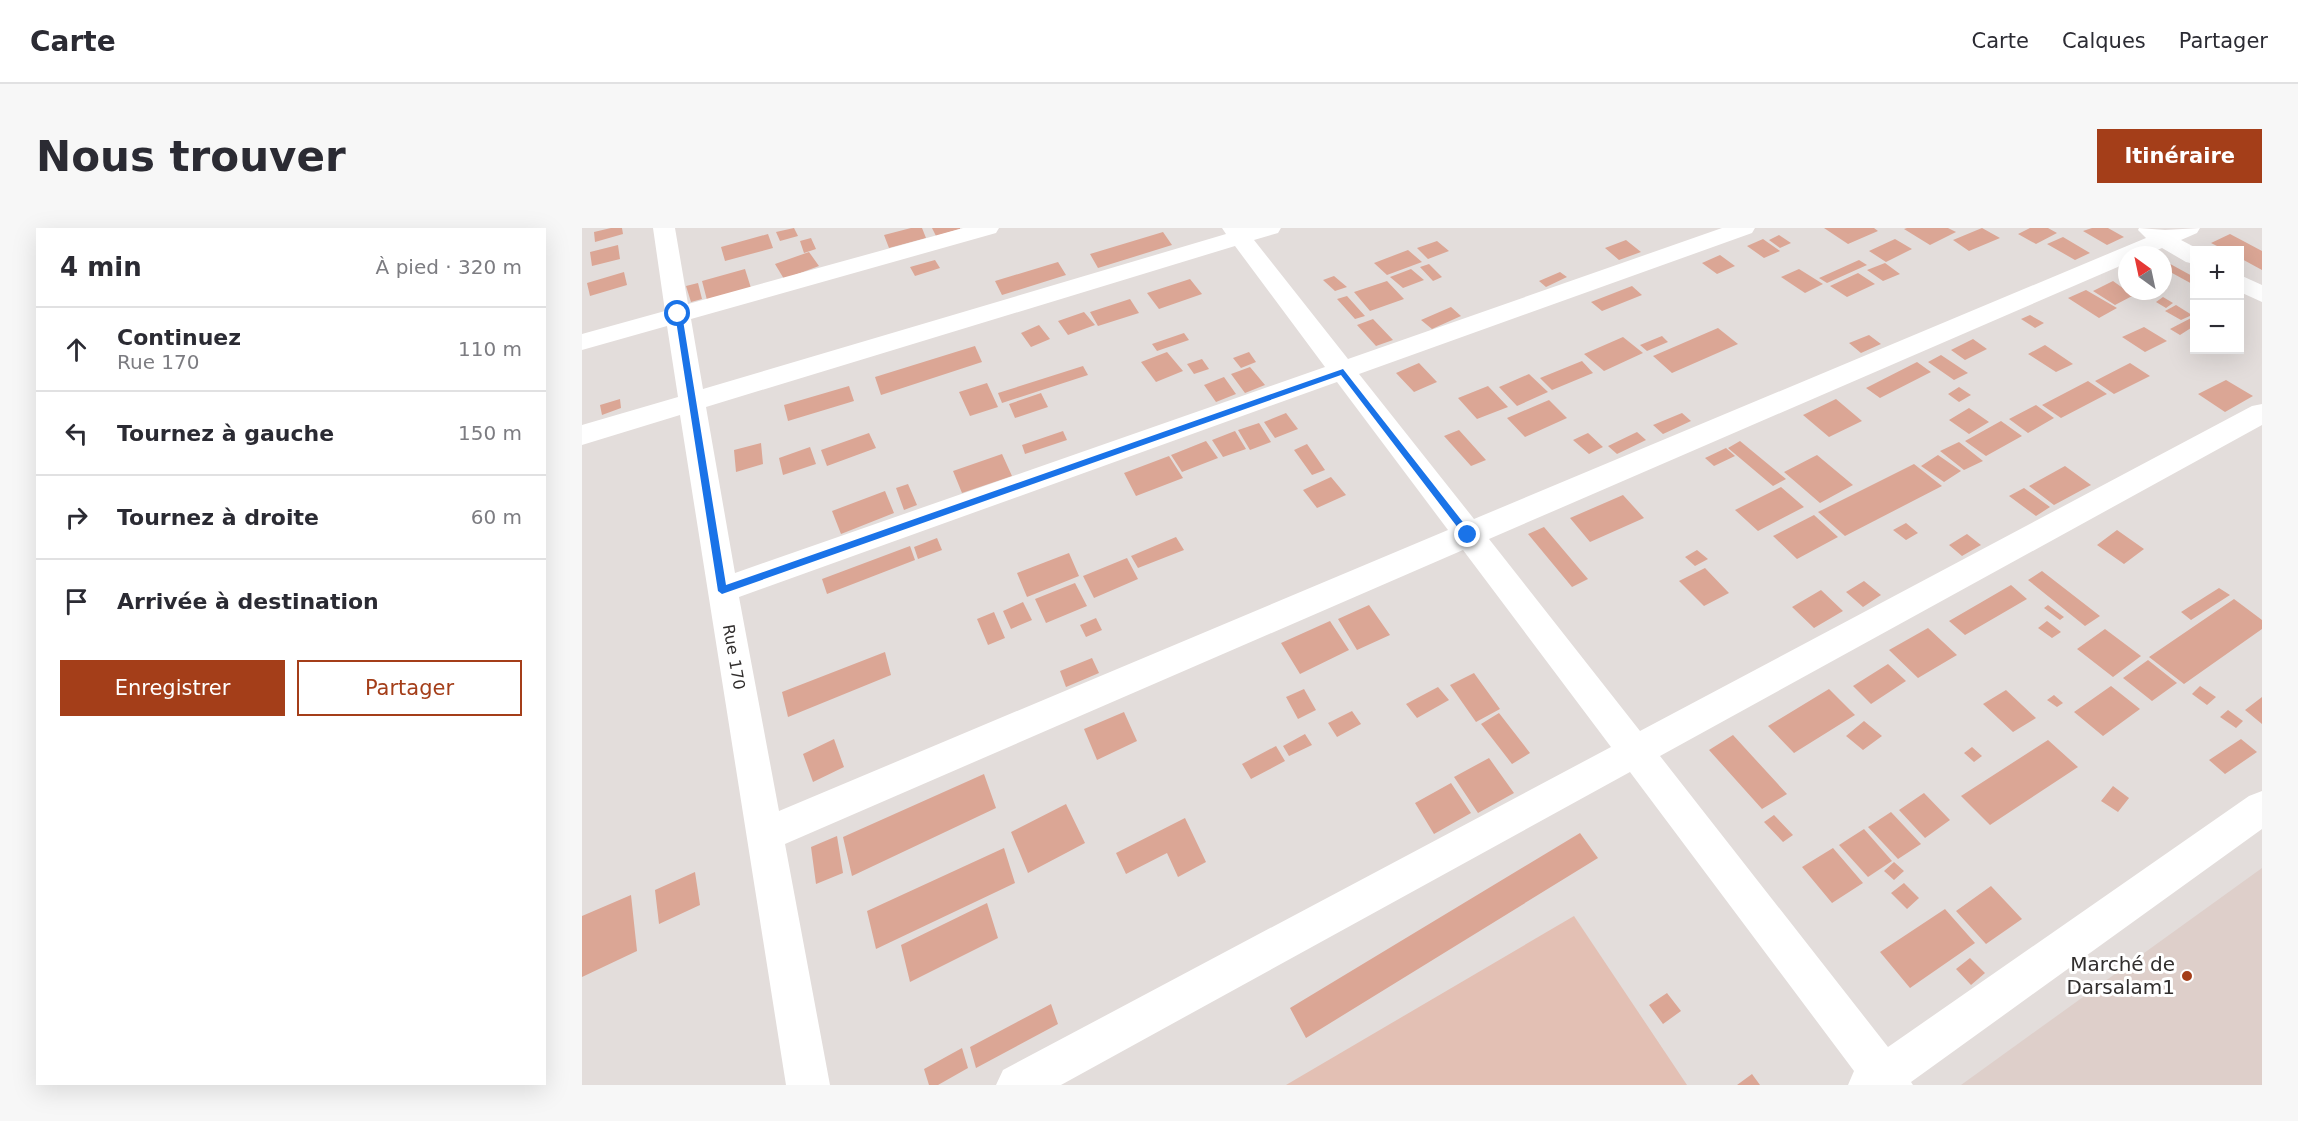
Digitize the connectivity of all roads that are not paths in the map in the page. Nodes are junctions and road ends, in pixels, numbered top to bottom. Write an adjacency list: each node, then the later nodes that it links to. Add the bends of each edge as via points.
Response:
1 (664, 228): 9 (street, Rue 170)
2 (988, 228): 9 (street)
3 (1744, 228): 11 (street)
4 (1248, 231): 11 (street); 12 (street)
5 (2166, 232): 6 (street); 15 (street)
6 (2190, 253)
7 (2244, 284): 8 (street)
8 (2262, 295)
9 (678, 314): 10 (street); 12 (street, Rue 170)
10 (582, 342)
11 (1343, 371): 15 (street); 16 (street)
12 (693, 402): 14 (street); 16 (street, Rue 170)
13 (2262, 413): 17 (street)
14 (582, 435)
15 (1468, 535): 17 (street); 19 (street)
16 (722, 591): 19 (street, Rue 170)
17 (1634, 751): 20 (street); 22 (street)
18 (2262, 808): 20 (street)
19 (766, 834): 21 (street, Rue 170)
20 (1882, 1082)
21 (808, 1085)
22 (1018, 1085)

